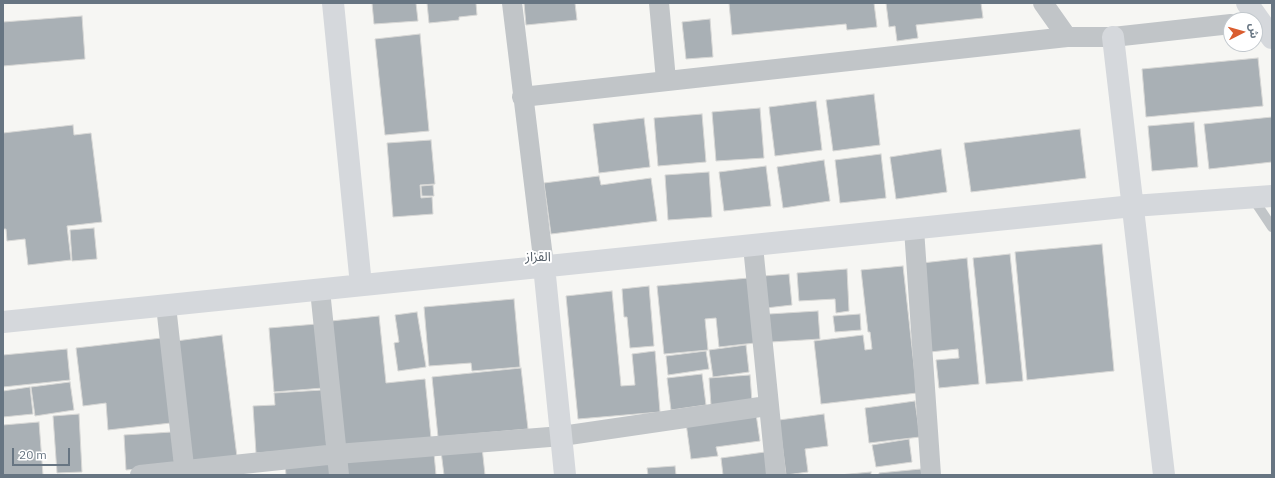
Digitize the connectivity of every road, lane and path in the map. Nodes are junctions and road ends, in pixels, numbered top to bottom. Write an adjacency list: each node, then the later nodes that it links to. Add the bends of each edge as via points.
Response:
1 (333, 3): 18 (street)
2 (512, 3): 11 (street)
3 (659, 3): 10 (street)
4 (1043, 3): 7 (street)
5 (1246, 11): 9 (street)
6 (1223, 25): 8 (street)
7 (1067, 37): 8 (street); 10 (street)
8 (1113, 37): 13 (street)
9 (1272, 38)
10 (666, 80): 11 (street)
11 (522, 96): 17 (street)
12 (1262, 197): 13 (street); 14 (lane)
13 (1133, 206): 15 (street); 31 (street)
14 (1272, 227)
15 (914, 229): 16 (street); 30 (street)
16 (753, 246): 17 (street); 22 (street)
17 (544, 266): 18 (street); 23 (street)
18 (361, 285): 19 (street)
19 (320, 290): 20 (street); 24 (street)
20 (166, 306): 21 (street); 25 (street)
21 (3, 322)
22 (768, 406): 23 (street); 29 (street)
23 (562, 436): 24 (street); 28 (street)
24 (337, 454): 25 (street); 27 (street)
25 (185, 472): 26 (street)
26 (140, 475)
27 (339, 475)
28 (565, 475)
29 (776, 475)
30 (931, 475)
31 (1164, 475)

